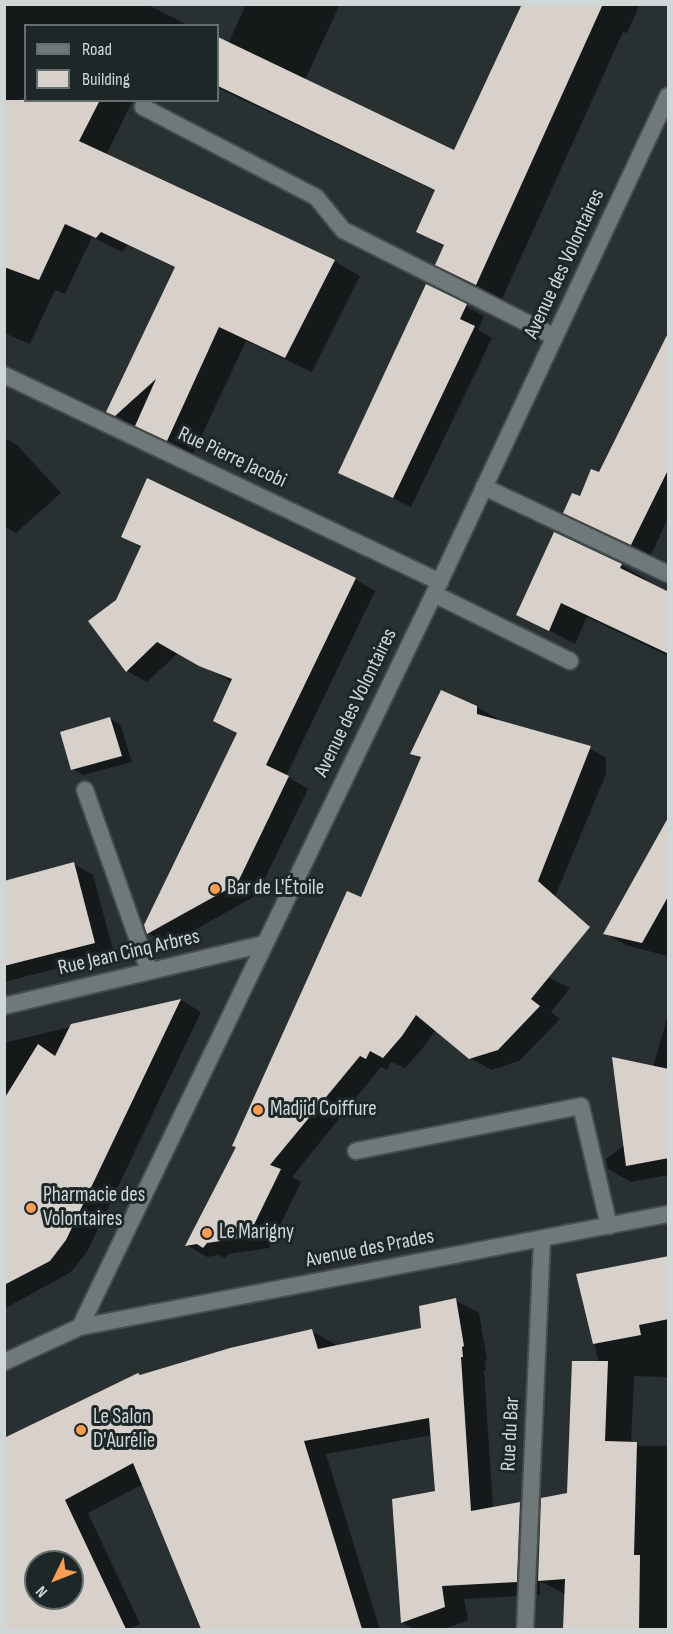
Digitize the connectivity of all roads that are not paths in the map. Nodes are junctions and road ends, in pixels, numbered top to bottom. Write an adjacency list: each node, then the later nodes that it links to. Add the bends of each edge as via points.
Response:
1 (669, 96): 3 (street, Avenue des Volontaires)
2 (143, 107): 3 (street, via 316,197 343,230)
3 (555, 337): 5 (street, Avenue des Volontaires)
4 (4, 375): 7 (street, Rue Pierre Jacobi)
5 (484, 487): 6 (street); 7 (street, Avenue des Volontaires)
6 (669, 574)
7 (437, 588): 8 (street, Rue Pierre Jacobi); 10 (street, Avenue des Volontaires)
8 (570, 661)
9 (85, 790): 11 (street)
10 (264, 944): 11 (street, Rue Jean Cinq Arbres); 17 (street, Avenue des Volontaires)
11 (149, 971): 12 (street, Rue Jean Cinq Arbres)
12 (4, 1006)
13 (356, 1151): 15 (street, via 580,1106)
14 (669, 1214): 15 (street, Avenue des Prades)
15 (609, 1226): 16 (street, Avenue des Prades)
16 (542, 1240): 17 (street, Avenue des Prades); 19 (street, Rue du Bar)
17 (80, 1327): 18 (street, Avenue des Prades)
18 (4, 1362)
19 (525, 1629)

